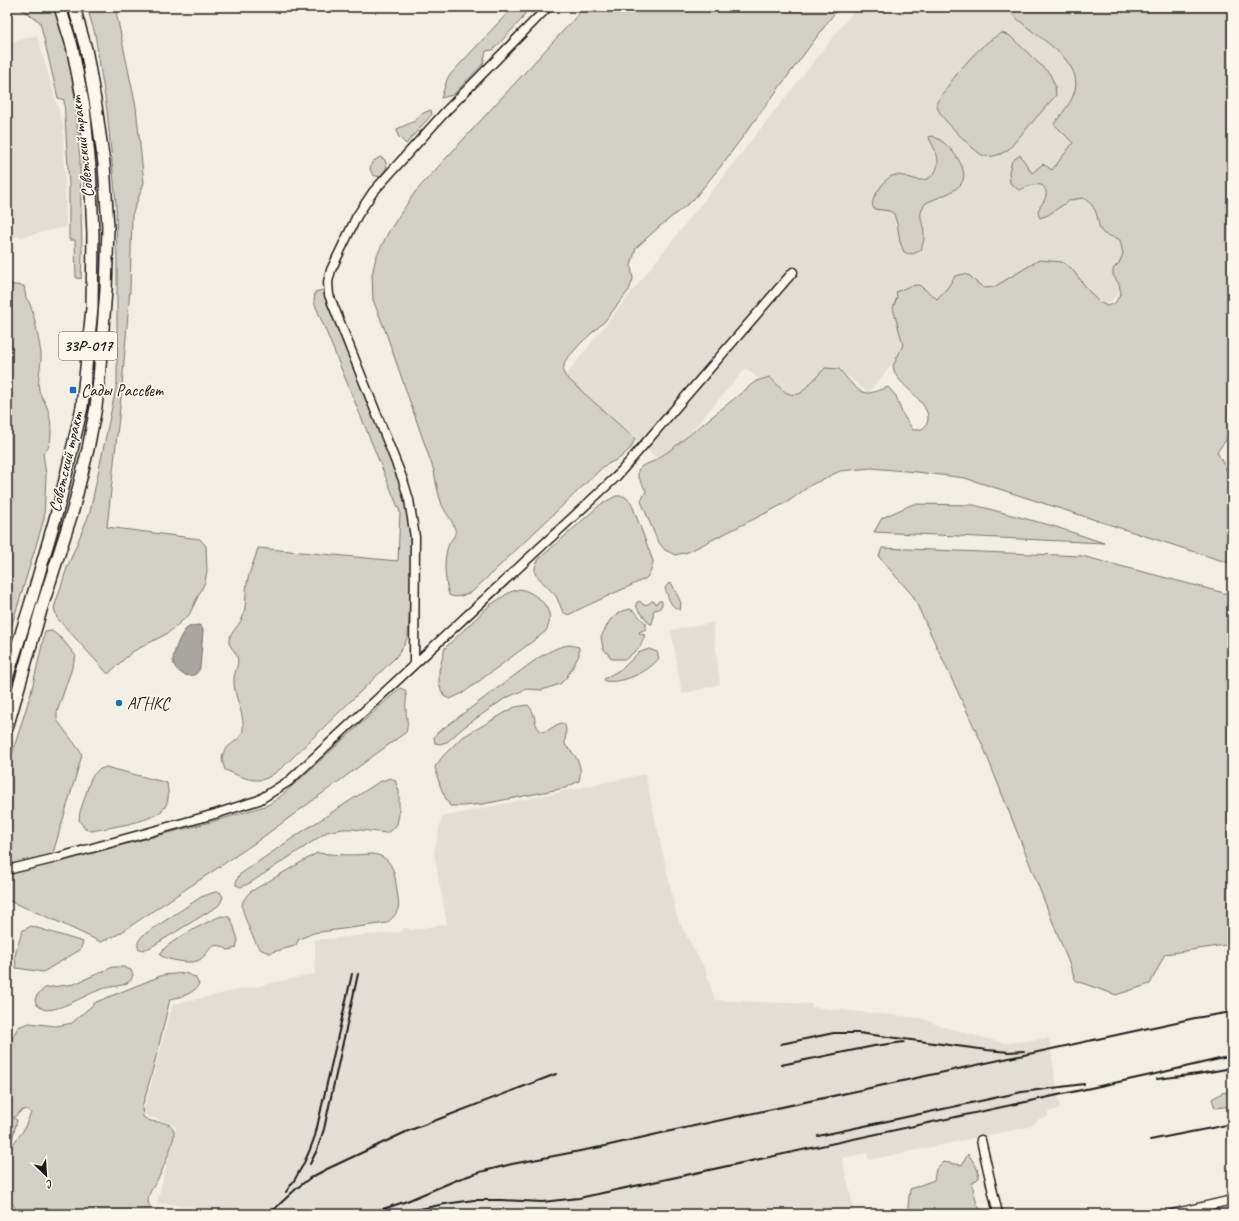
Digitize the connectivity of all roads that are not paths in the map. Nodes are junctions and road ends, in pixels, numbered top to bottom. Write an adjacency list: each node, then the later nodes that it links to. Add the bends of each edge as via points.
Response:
1 (60, 7): 6 (highway, Советский тракт / 33Р-017, via 72,46 84,107 90,167 92,308 82,407 59,504)
2 (74, 7): 7 (highway, Советский тракт / 33Р-017, via 86,49 104,164 108,227 99,379 88,449 73,510)
3 (548, 7): 5 (street, via 446,111 373,192 357,216 331,270 328,282 329,295 409,500 415,537)
4 (793, 272): 5 (street, via 616,477)
5 (414, 664): 8 (street, via 289,781 259,800)
6 (7, 678)
7 (7, 728)
8 (7, 870)
9 (981, 1140): 11 (street)
10 (1232, 1200): 12 (street)
11 (998, 1214)
12 (1172, 1214)

